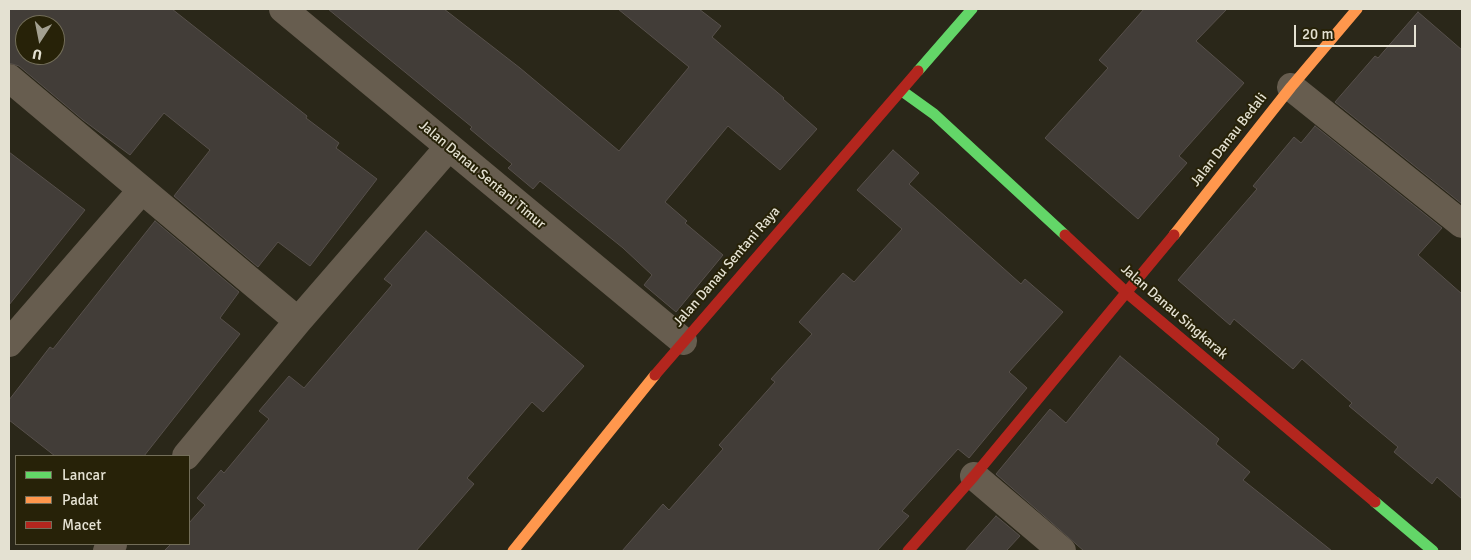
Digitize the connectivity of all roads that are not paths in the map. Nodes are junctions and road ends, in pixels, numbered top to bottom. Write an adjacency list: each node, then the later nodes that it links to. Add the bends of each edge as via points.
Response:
1 (282, 9): 7 (street, Jalan Danau Sentani Timur)
2 (972, 9): 6 (street, Jalan Danau Sentani Raya)
3 (1356, 9): 5 (street, Jalan Danau Bedali)
4 (9, 78): 8 (street)
5 (1291, 87): 9 (street); 10 (street, Jalan Danau Bedali)
6 (902, 90): 10 (street, Jalan Danau Singkarak, via 934,114); 12 (street, Jalan Danau Sentani Raya)
7 (448, 148): 11 (street); 12 (street, Jalan Danau Sentani Timur)
8 (141, 190): 11 (street); 13 (street)
9 (1462, 224)
10 (1127, 293): 15 (street, Jalan Danau Bedali); 16 (street, Jalan Danau Singkarak)
11 (298, 321): 14 (street)
12 (682, 341): 17 (street, Jalan Danau Sentani Raya)
13 (9, 343)
14 (187, 455)
15 (974, 476): 18 (street, Jalan Danau Bedali); 19 (street)
16 (1422, 548)
17 (513, 551)
18 (908, 551)
19 (1062, 551)

